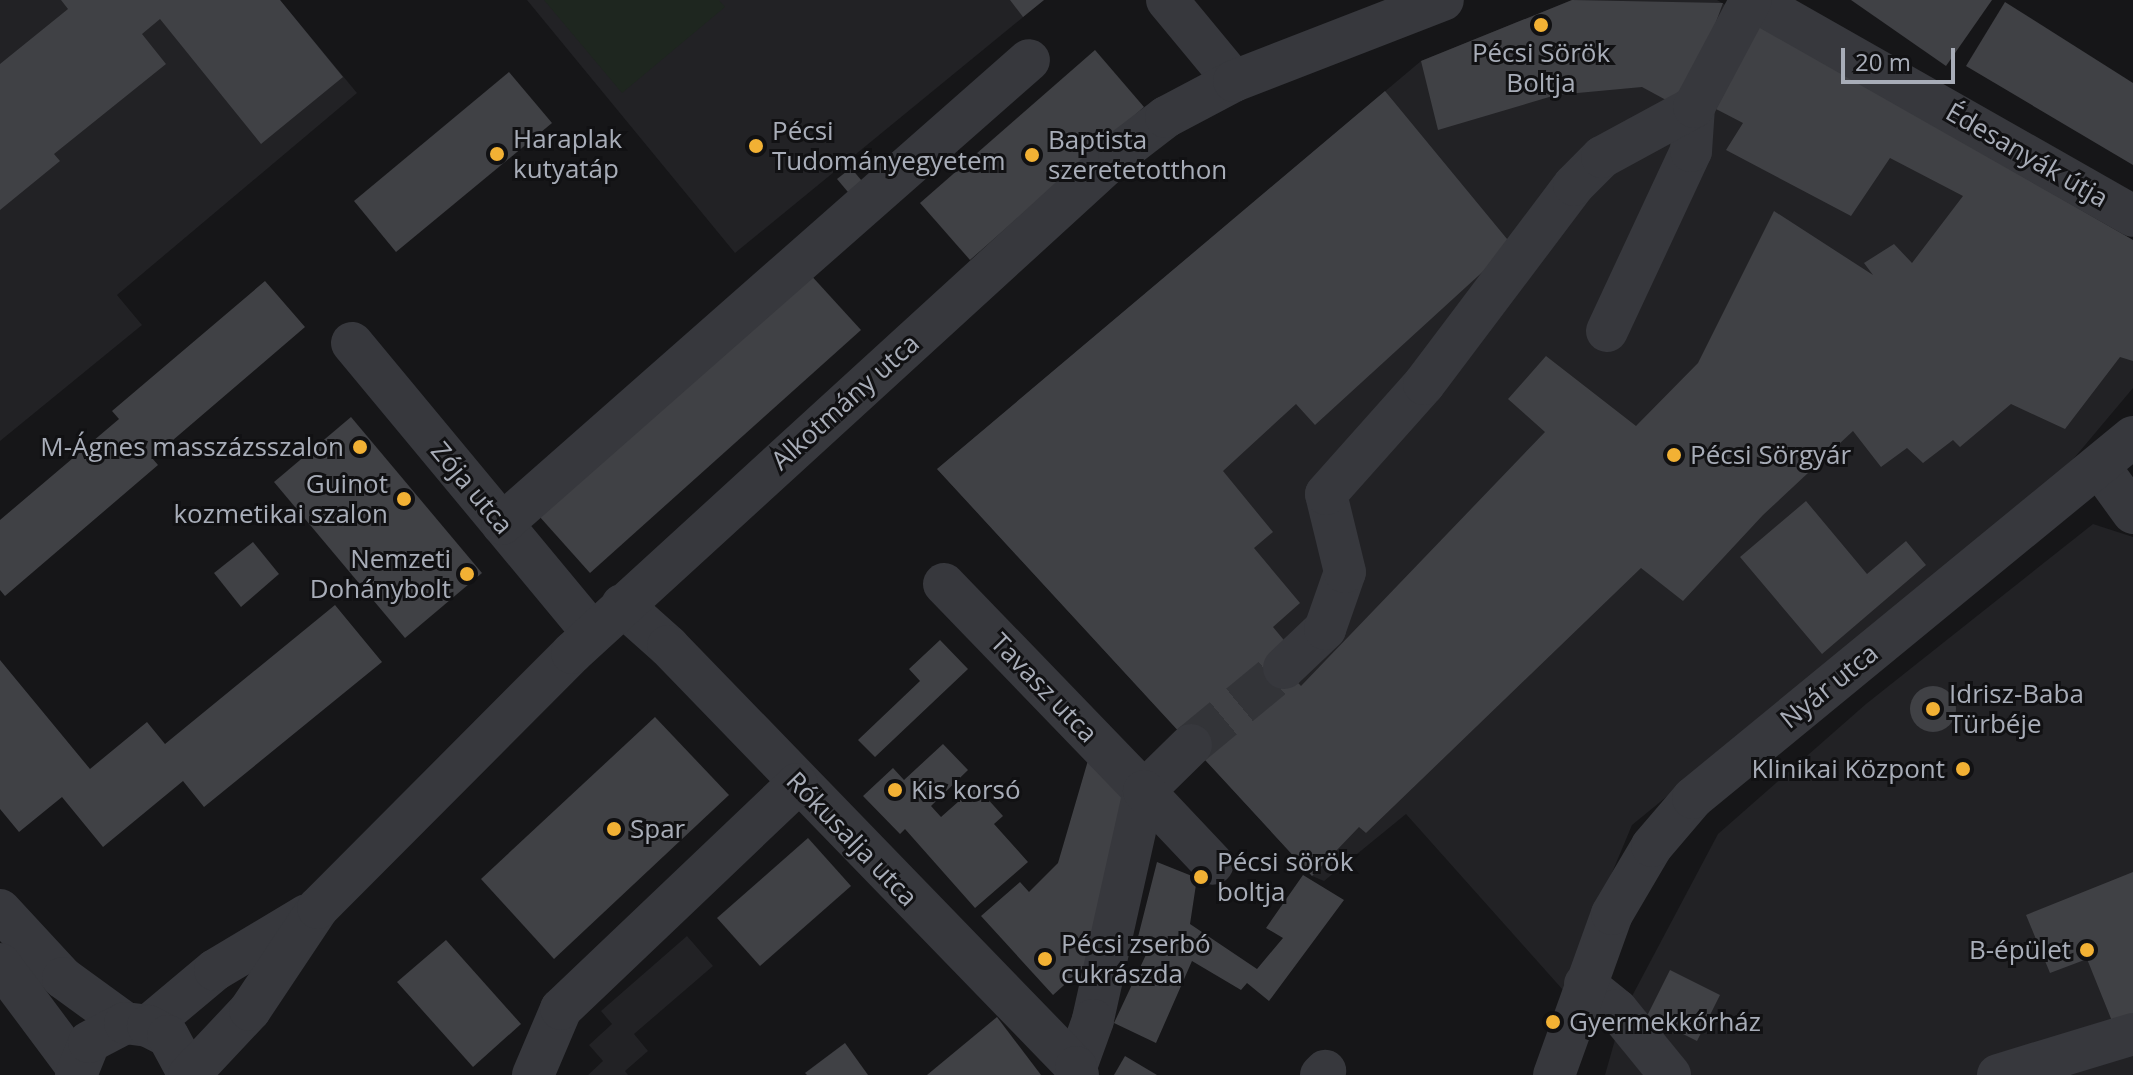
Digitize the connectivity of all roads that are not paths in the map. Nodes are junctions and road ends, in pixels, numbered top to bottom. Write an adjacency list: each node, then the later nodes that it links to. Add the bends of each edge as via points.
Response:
1 (1167, 0): 5 (street)
2 (1443, 0): 5 (street, Alkotmány utca)
3 (1752, 0): 6 (street); 7 (street, Édesanyák útja)
4 (1029, 60): 13 (street)
5 (1234, 81): 15 (street, Alkotmány utca, via 1166,117 1119,153)
6 (1694, 107): 8 (street, via 1691,151); 17 (street, via 1602,157 1574,185 1424,384 1326,494 1345,572 1325,629)
7 (2133, 216)
8 (1607, 331)
9 (352, 343): 13 (street, Zója utca)
10 (2133, 437): 11 (street, Nyár utca)
11 (2099, 466): 12 (street); 25 (street, Nyár utca, via 1693,798 1652,846 1612,914)
12 (2133, 513)
13 (502, 524): 16 (street, Zója utca)
14 (944, 584): 20 (street, Tavasz utca)
15 (622, 605): 16 (street, Alkotmány utca); 19 (street, Rókusalja utca, via 668,646)
16 (593, 633): 22 (street, Alkotmány utca)
17 (1284, 668)
18 (1191, 745): 20 (street)
19 (797, 784): 29 (street, Rókusalja utca); 31 (street, via 561,1009)
20 (1144, 791): 21 (street, Tavasz utca); 29 (street)
21 (1213, 864)
22 (318, 908): 26 (street, Alkotmány utca); 30 (street, Alkotmány utca, via 250,1010)
23 (0, 910): 26 (street, via 63,978)
24 (0, 964): 28 (street)
25 (1585, 984): 32 (street, Nyár utca); 33 (street, via 1617,1010)
26 (137, 1025): 28 (street, Alkotmány utca, via 100,1033); 30 (street, via 176,1045)
27 (2133, 1034): 34 (street)
28 (76, 1071)
29 (1077, 1071)
30 (189, 1075)
31 (533, 1075)
32 (1554, 1075)
33 (1670, 1075)
34 (1998, 1075)

